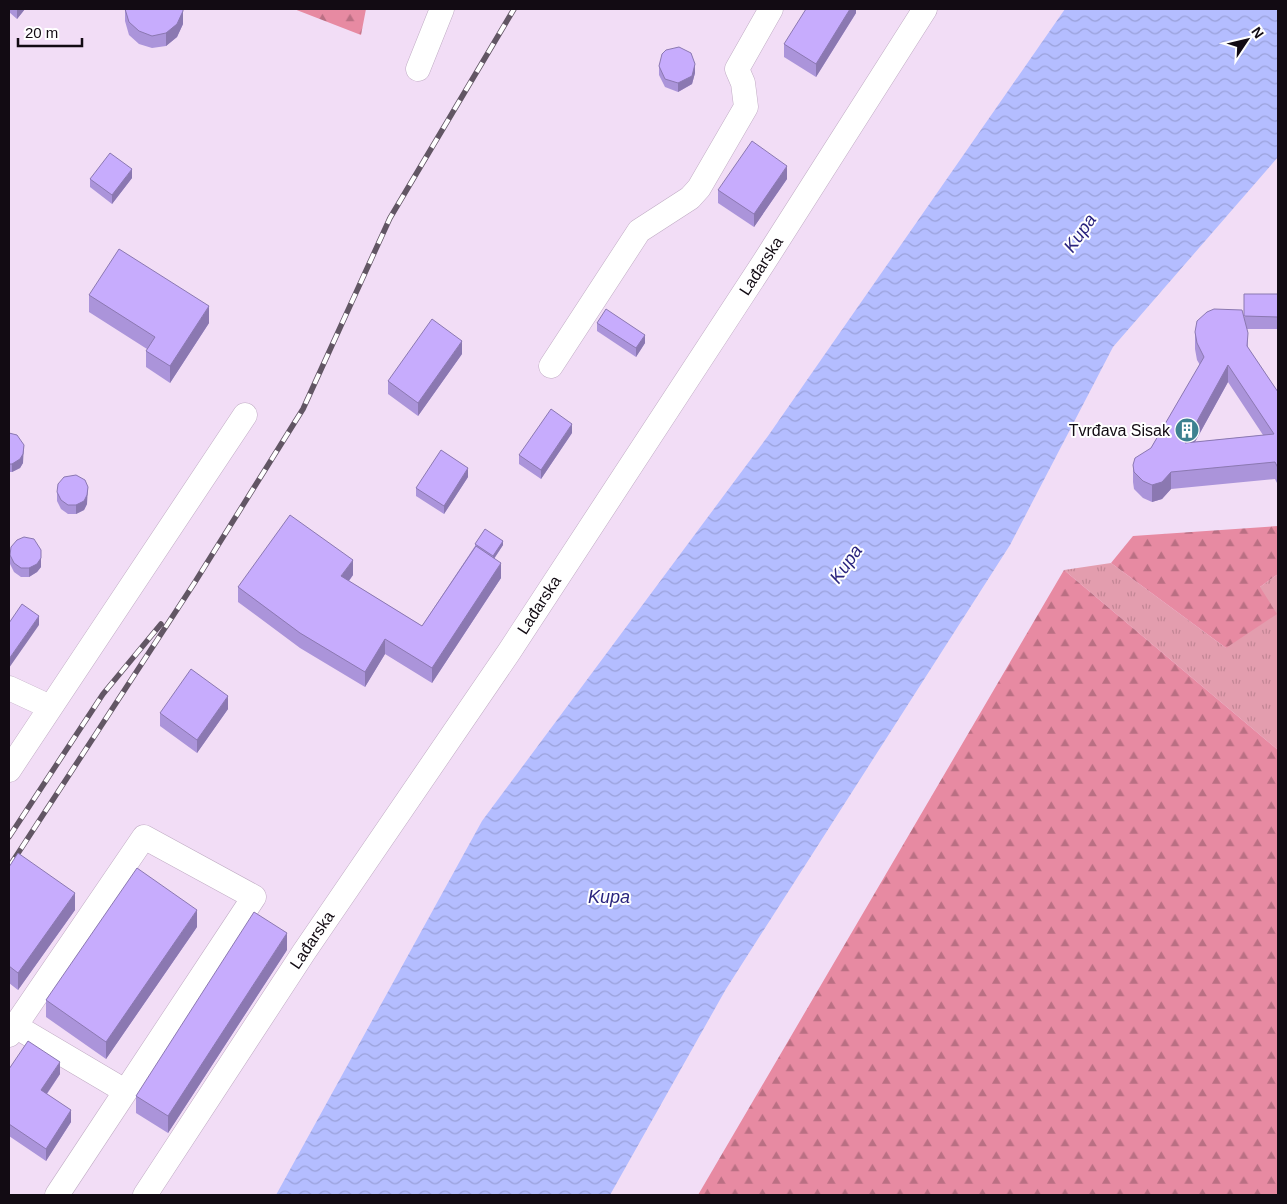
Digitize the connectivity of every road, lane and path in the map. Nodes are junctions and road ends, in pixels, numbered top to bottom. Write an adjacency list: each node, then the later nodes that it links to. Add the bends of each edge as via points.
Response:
1 (442, 9): 4 (street)
2 (771, 9): 5 (street, via 737,69 743,83 746,107 699,188 690,198 639,231)
3 (925, 9): 13 (street, Lađarska, via 525,627 304,952)
4 (418, 69)
5 (552, 366)
6 (245, 415): 8 (street)
7 (9, 688): 8 (street)
8 (50, 707): 9 (street)
9 (9, 770)
10 (12, 1031): 11 (street); 11 (street, via 144,837 254,897)
11 (126, 1092): 12 (street)
12 (57, 1195)
13 (145, 1195)

